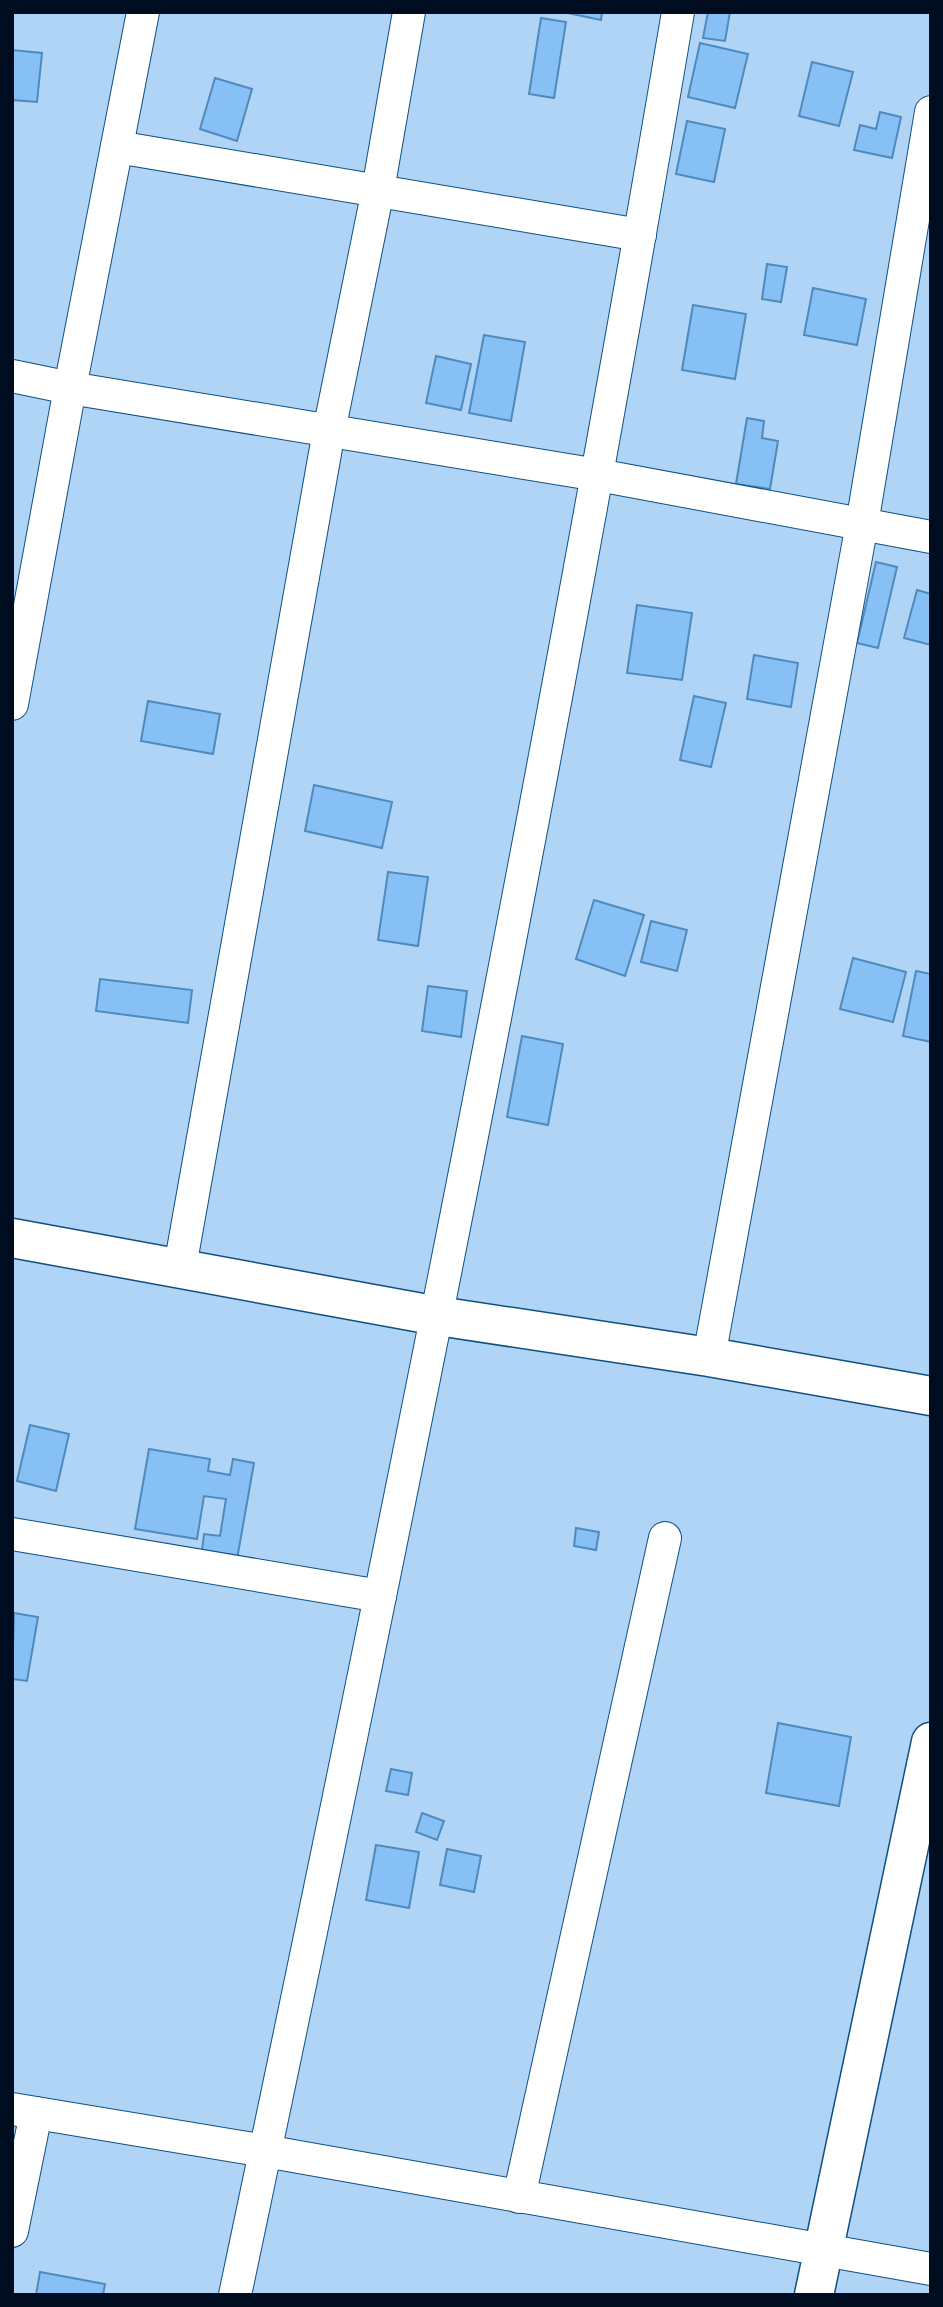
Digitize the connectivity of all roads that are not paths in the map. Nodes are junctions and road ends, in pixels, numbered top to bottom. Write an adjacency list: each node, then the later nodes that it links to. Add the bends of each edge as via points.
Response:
1 (143, 12): 5 (street)
2 (409, 12): 6 (street)
3 (678, 12): 7 (street)
4 (931, 112): 12 (street)
5 (117, 147): 6 (street); 9 (street)
6 (378, 190): 7 (street); 10 (street)
7 (640, 235): 11 (street)
8 (12, 376): 9 (street)
9 (69, 388): 10 (street); 14 (street)
10 (329, 431): 11 (street); 16 (street)
11 (598, 475): 12 (street); 17 (street)
12 (862, 524): 13 (street); 18 (street)
13 (931, 537)
14 (12, 704)
15 (12, 1238): 16 (street)
16 (180, 1267): 17 (street)
17 (438, 1316): 18 (street); 22 (street)
18 (709, 1357): 19 (street)
19 (931, 1396)
20 (12, 1534): 22 (street)
21 (666, 1538): 26 (street)
22 (380, 1596): 25 (street)
23 (931, 1742): 28 (street)
24 (24, 2111): 25 (street); 27 (street)
25 (265, 2151): 26 (street); 30 (street)
26 (519, 2197): 28 (street)
27 (12, 2231)
28 (823, 2250): 29 (street); 31 (street)
29 (931, 2269)
30 (234, 2295)
31 (814, 2295)

